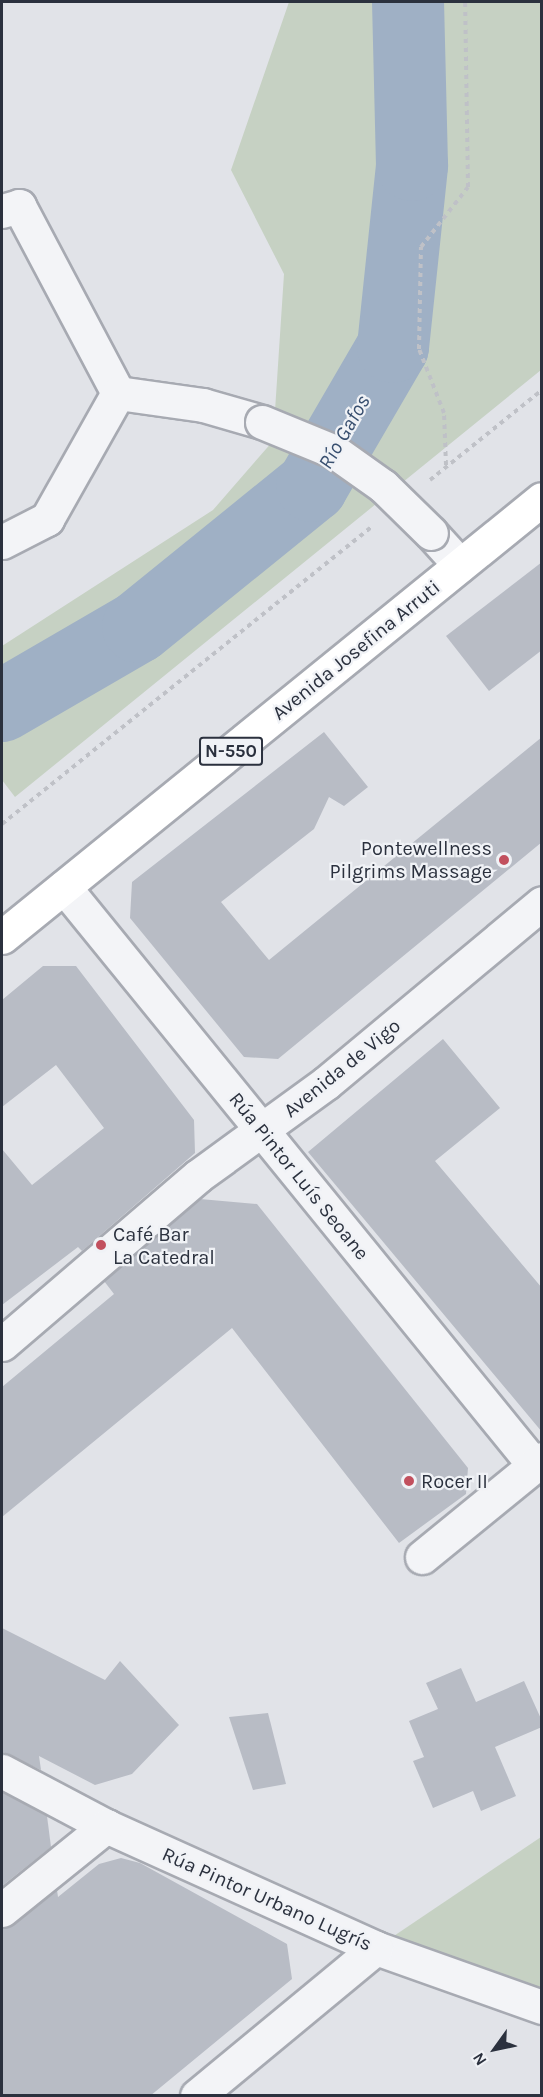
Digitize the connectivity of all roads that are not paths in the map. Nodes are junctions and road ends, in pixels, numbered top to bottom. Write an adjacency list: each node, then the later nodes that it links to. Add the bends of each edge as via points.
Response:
1 (2, 211): 2 (street, via 19,206)
2 (118, 393): 4 (street, via 47,519); 5 (street, bridge, via 203,405 262,422 335,452 383,486)
3 (542, 499): 5 (highway, Avenida Josefina Arruti / N-550)
4 (2, 542)
5 (460, 565): 6 (highway, Avenida Josefina Arruti / N-550)
6 (64, 887): 8 (highway, Avenida Josefina Arruti / N-550); 9 (street, Rúa Pintor Luís Seoane)
7 (542, 903): 9 (street, Avenida de Vigo)
8 (2, 937)
9 (262, 1132): 10 (street, Avenida de Vigo, via 198,1176); 11 (street, Rúa Pintor Luís Seoane)
10 (2, 1344)
11 (538, 1462): 12 (street)
12 (422, 1557)
13 (2, 1771): 14 (street, Rúa Pintor Urbano Lugrís)
14 (106, 1826): 15 (street); 16 (street, Rúa Pintor Urbano Lugrís)
15 (2, 1910)
16 (376, 1948): 17 (street, Rúa Pintor Urbano Lugrís); 18 (street)
17 (542, 2007)
18 (197, 2096)

